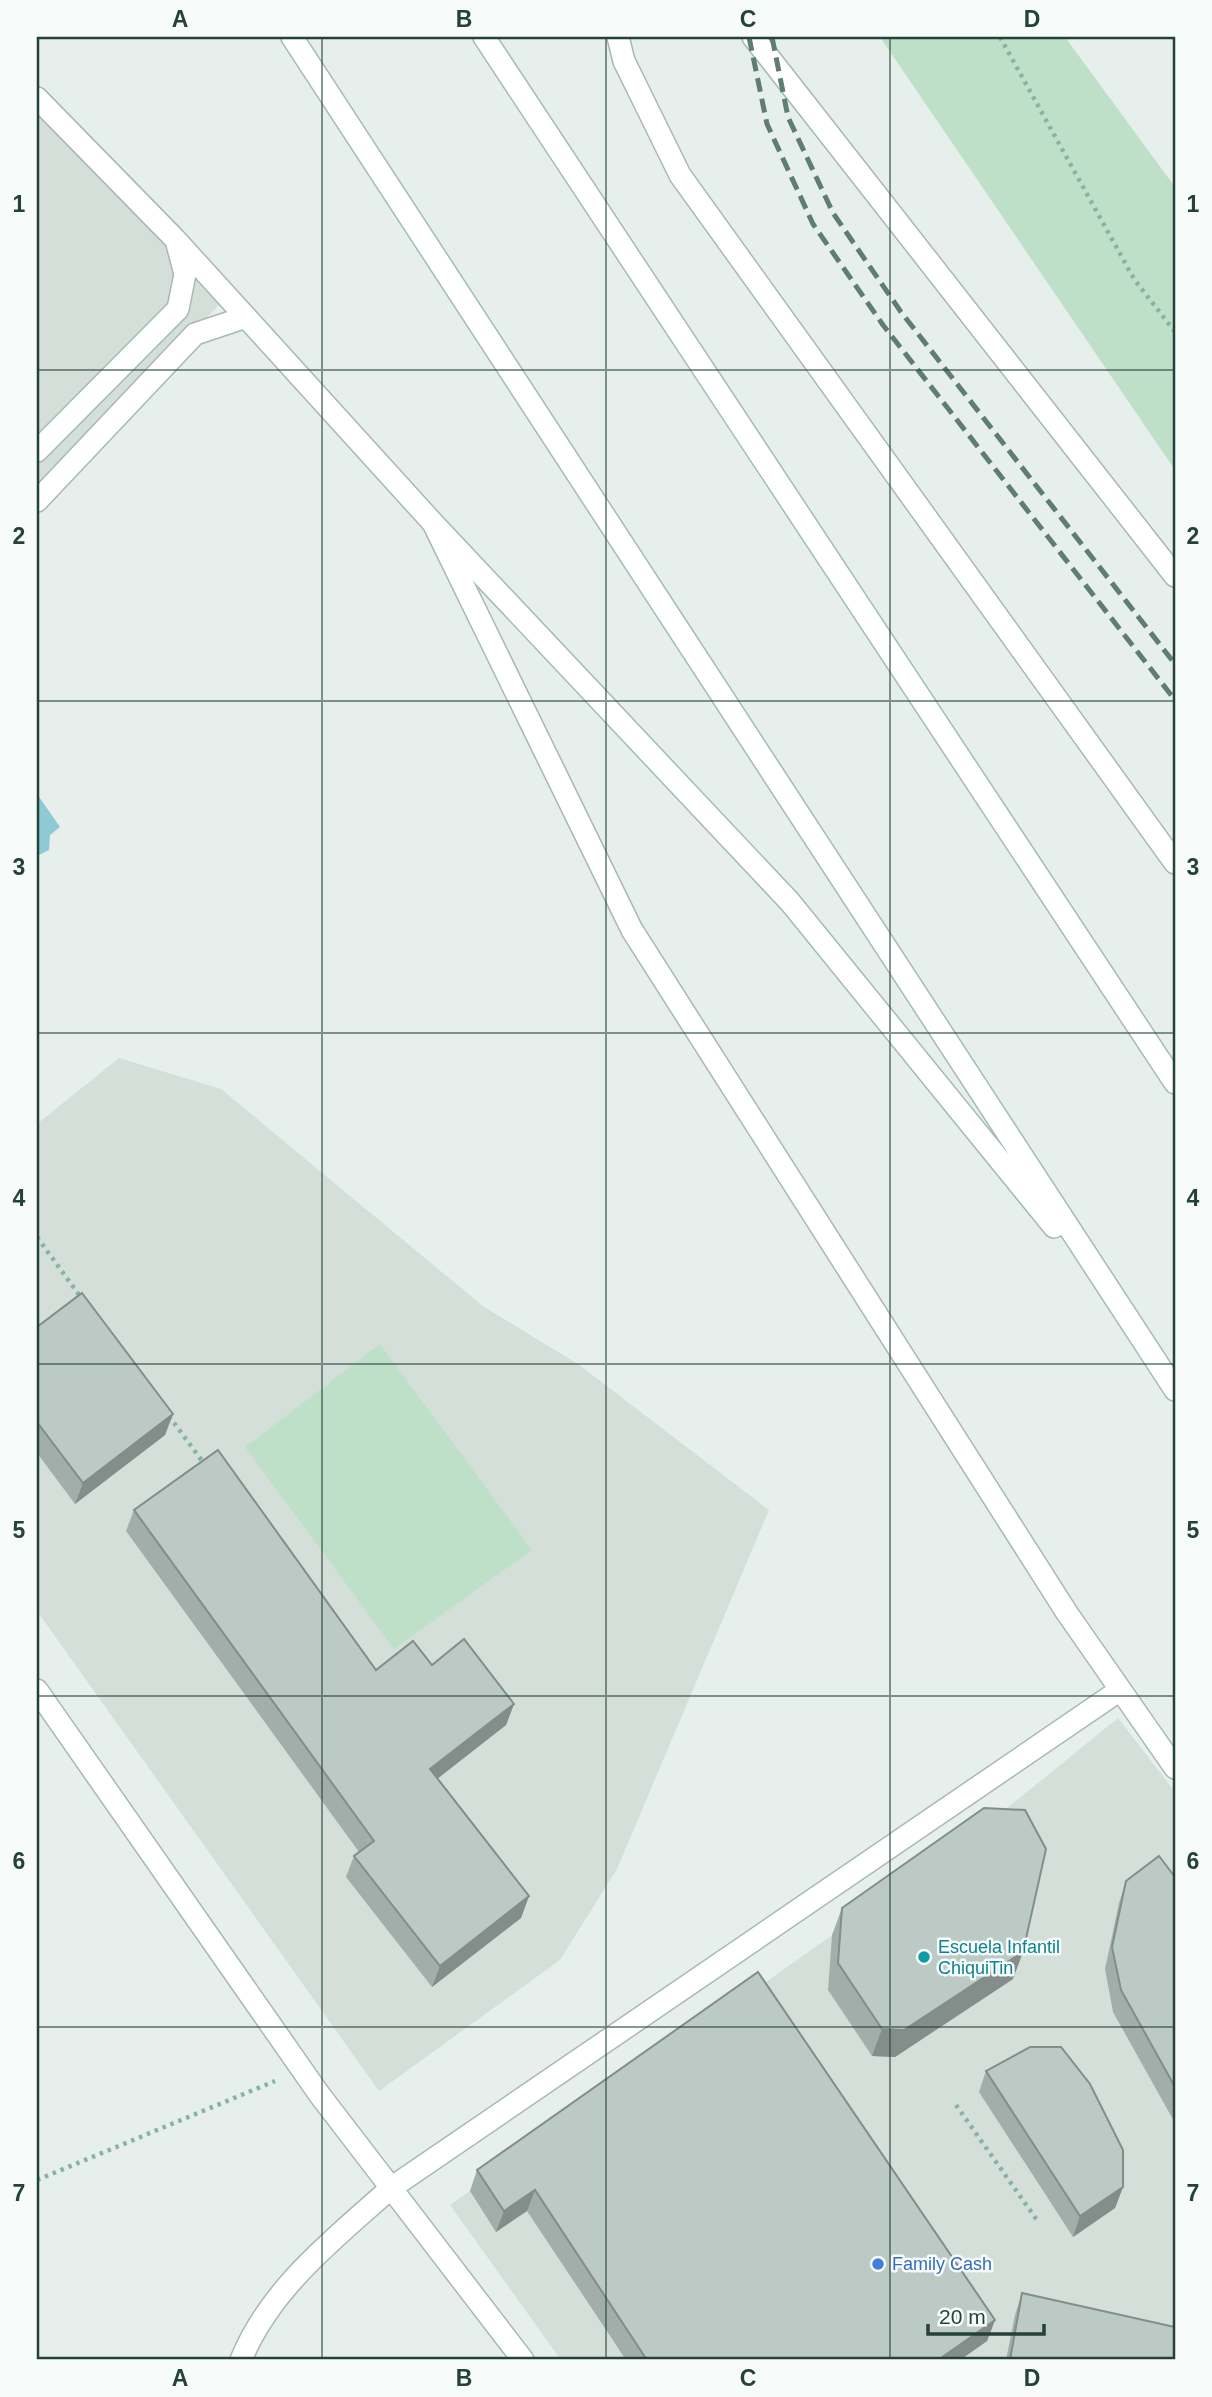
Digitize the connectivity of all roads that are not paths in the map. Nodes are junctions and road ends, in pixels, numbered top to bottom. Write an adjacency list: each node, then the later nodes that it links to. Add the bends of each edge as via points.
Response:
1 (292, 37): 14 (street)
2 (484, 37): 13 (street)
3 (618, 37): 12 (street, via 624,61 680,175)
4 (753, 37): 11 (street)
5 (37, 98): 6 (street)
6 (175, 239): 7 (street); 8 (street, via 185,274 178,309)
7 (246, 317): 9 (street, via 195,334); 10 (street)
8 (37, 451)
9 (37, 501)
10 (432, 523): 14 (street, via 790,902); 17 (street, via 632,930 1067,1613)
11 (1175, 576)
12 (1175, 863)
13 (1175, 1083)
14 (1126, 1315): 15 (street)
15 (1175, 1390)
16 (37, 1690): 19 (street, via 302,2070)
17 (1121, 1690): 18 (street); 19 (street)
18 (1175, 1768)
19 (391, 2188): 20 (street, via 302,2269 251,2335); 21 (street)
20 (241, 2360)
21 (523, 2360)

